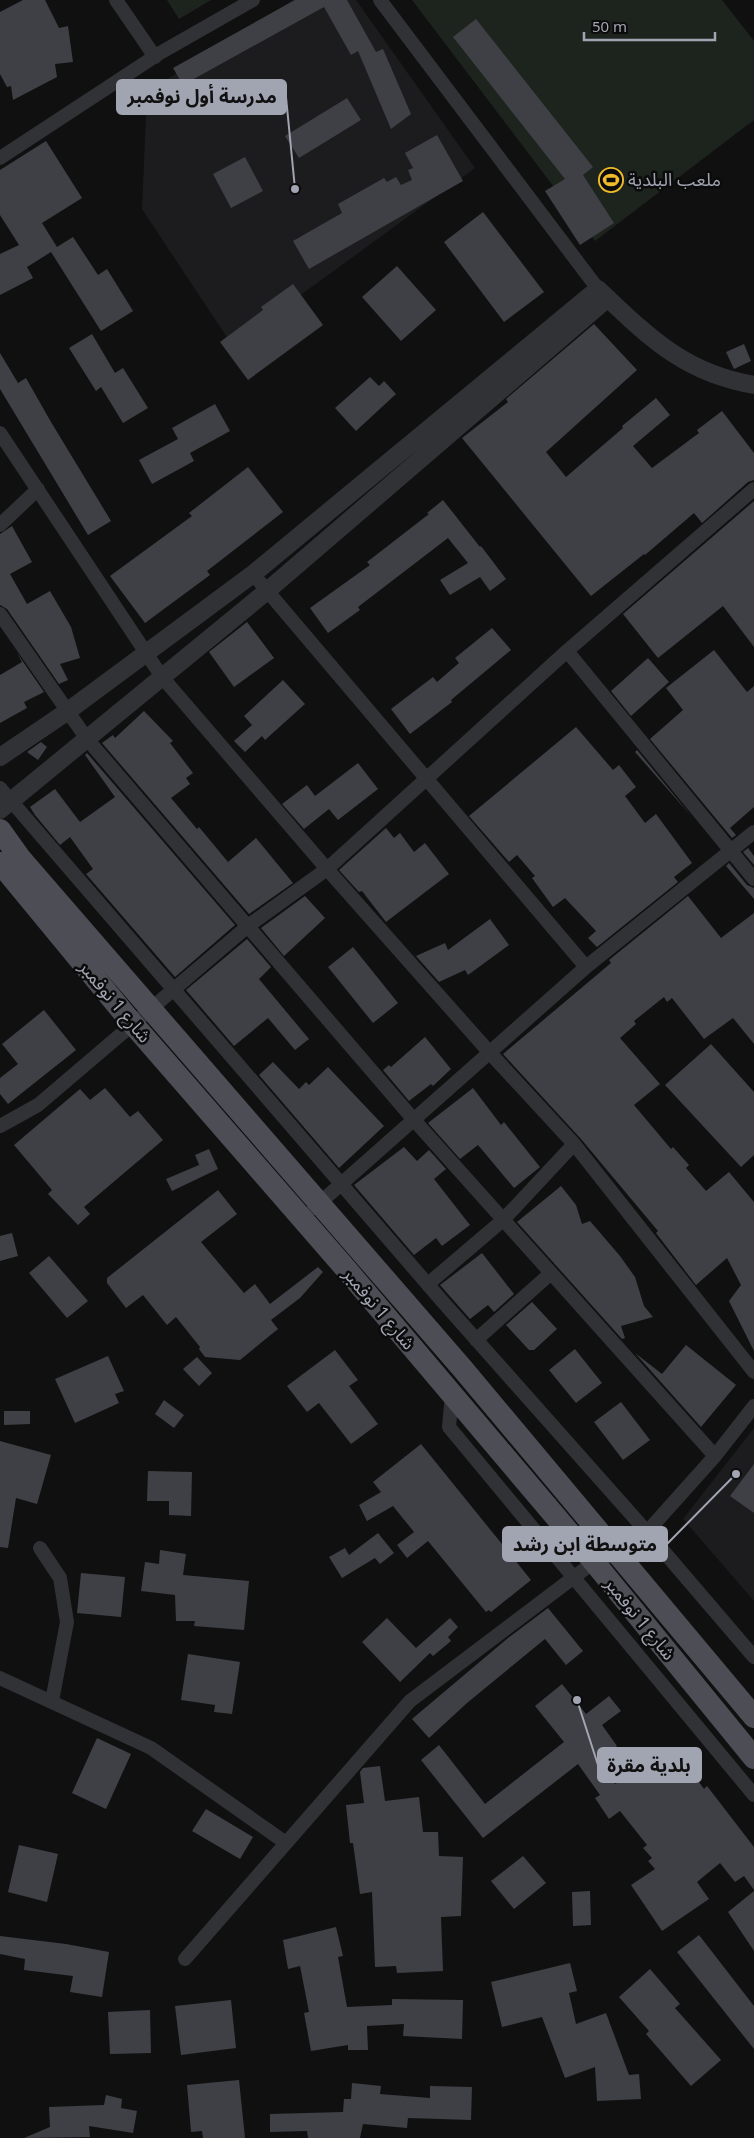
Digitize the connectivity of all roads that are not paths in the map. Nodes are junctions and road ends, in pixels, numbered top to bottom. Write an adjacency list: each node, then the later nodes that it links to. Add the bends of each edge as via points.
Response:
1 (116, 0): 4 (street)
2 (254, 0): 4 (street)
3 (380, 0): 6 (street)
4 (155, 58): 5 (street)
5 (0, 158)
6 (603, 293): 7 (street, via 649,337 684,361 722,378); 12 (street); 13 (street)
7 (754, 385)
8 (0, 433): 9 (street)
9 (38, 489): 11 (street); 16 (street)
10 (754, 490): 15 (street)
11 (0, 525)
12 (253, 574): 13 (street); 16 (street)
13 (266, 591): 17 (street); 21 (street)
14 (0, 614): 18 (street)
15 (567, 651): 21 (street); 26 (street)
16 (147, 653): 17 (street); 18 (street)
17 (162, 677): 19 (street); 28 (street)
18 (68, 712): 19 (street); 20 (street)
19 (87, 739): 23 (street); 30 (street)
20 (0, 758)
21 (425, 780): 28 (street); 31 (street)
22 (0, 788): 23 (street)
23 (6, 805): 32 (street)
24 (0, 830): 33 (main road, شارع 1 نوفمبر, via 20,858)
25 (754, 832): 26 (street)
26 (732, 852): 29 (street); 31 (street)
27 (0, 862): 34 (main road, شارع 1 نوفمبر)
28 (327, 869): 30 (street); 35 (street)
29 (754, 879)
30 (248, 926): 32 (street); 36 (street)
31 (586, 967): 35 (street)
32 (174, 989): 33 (street); 39 (street)
33 (151, 1009): 34 (street); 40 (main road, شارع 1 نوفمبر)
34 (132, 1023): 37 (street, via 38,1104); 41 (main road, شارع 1 نوفمبر)
35 (490, 1053): 36 (street); 38 (street)
36 (414, 1120): 39 (street); 42 (street)
37 (0, 1126)
38 (574, 1144): 42 (street); 46 (street)
39 (342, 1184): 40 (street); 44 (street)
40 (320, 1204): 41 (street); 52 (main road, شارع 1 نوفمبر)
41 (301, 1218): 47 (main road, شارع 1 نوفمبر)
42 (503, 1220): 43 (street); 44 (street)
43 (551, 1273): 45 (street); 49 (street)
44 (428, 1284): 45 (street)
45 (476, 1340): 50 (street)
46 (754, 1372)
47 (452, 1395): 53 (main road, شارع 1 نوفمبر); 54 (street, via 449,1427)
48 (754, 1406): 49 (street)
49 (715, 1456): 50 (street)
50 (647, 1532): 52 (street); 55 (street)
51 (40, 1548): 57 (street, via 60,1578 68,1622)
52 (617, 1553): 53 (street); 58 (main road, شارع 1 نوفمبر)
53 (594, 1562): 54 (street); 59 (main road, شارع 1 نوفمبر)
54 (574, 1577): 60 (street); 61 (street, via 410,1700)
55 (754, 1656)
56 (0, 1678): 57 (street)
57 (52, 1701): 61 (street, via 150,1748)
58 (754, 1716)
59 (754, 1758)
60 (754, 1795)
61 (286, 1843): 62 (street)
62 (185, 1958)

